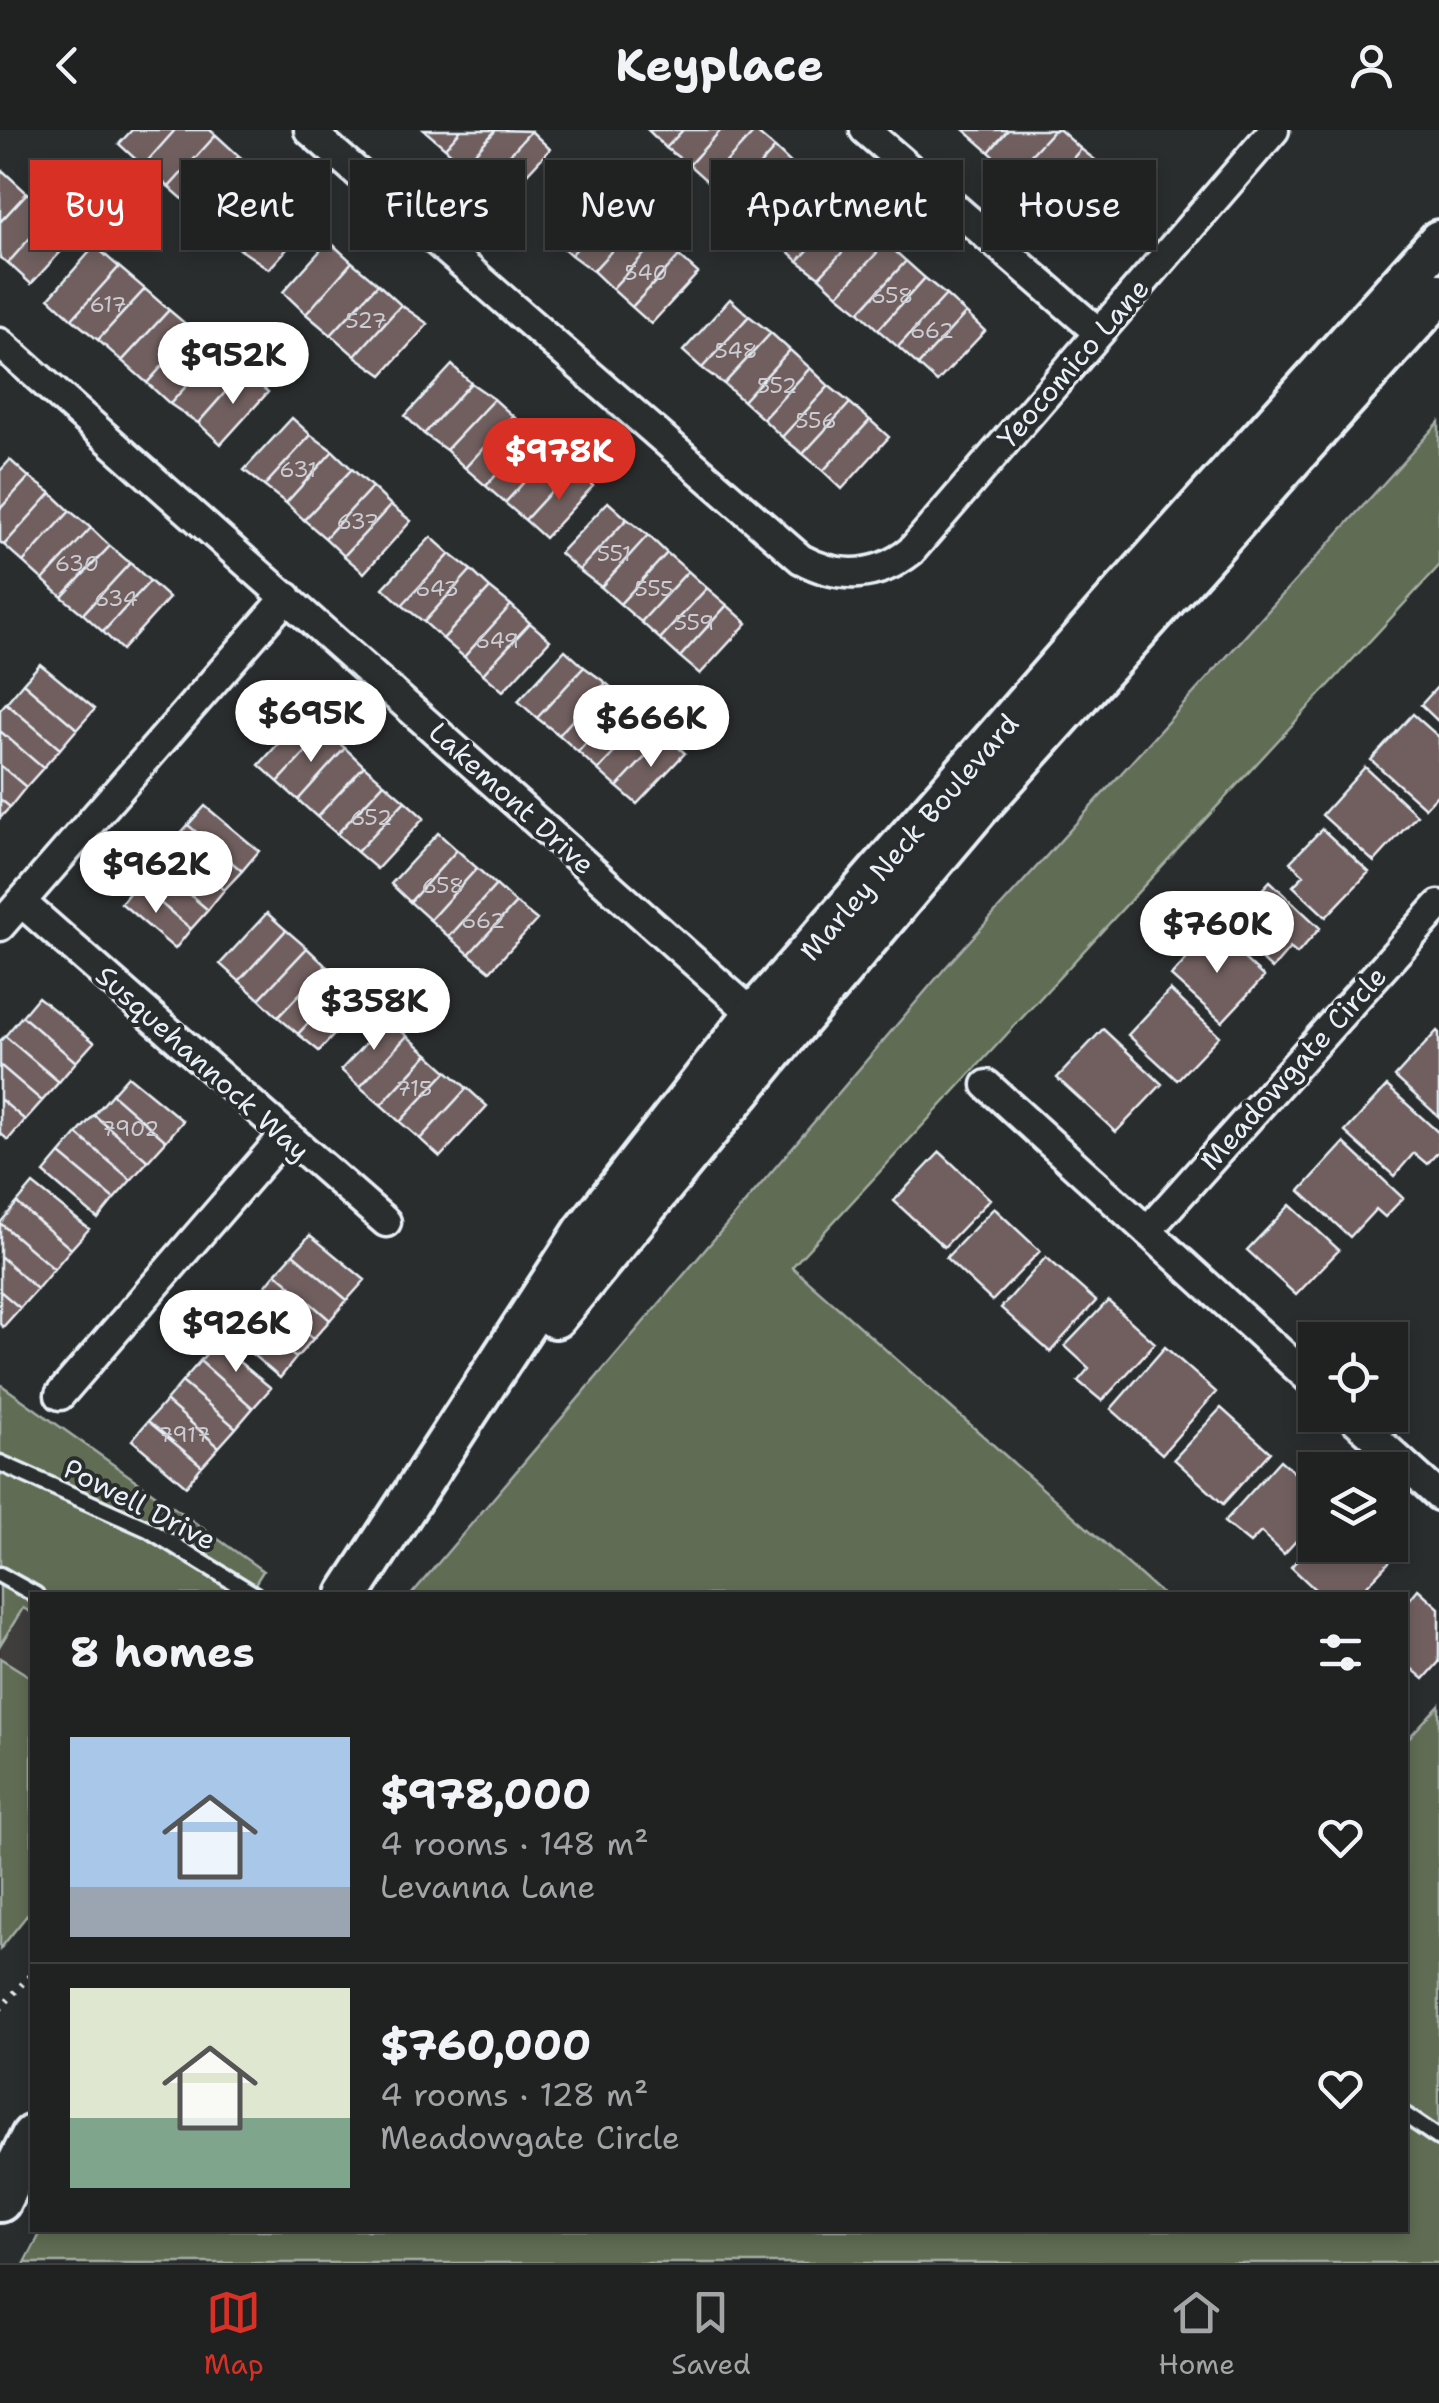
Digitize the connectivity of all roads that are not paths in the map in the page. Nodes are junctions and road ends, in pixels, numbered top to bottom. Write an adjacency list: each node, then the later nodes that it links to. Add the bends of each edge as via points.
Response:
1 (309, 130): 6 (street, Yeocomico Lane, via 819,569 878,571 911,550)
2 (865, 130): 6 (street)
3 (1274, 130): 6 (street, Yeocomico Lane)
4 (1439, 242): 12 (main road, Marley Neck Boulevard)
5 (1439, 294): 21 (main road, Marley Neck Boulevard, via 976,810)
6 (1098, 333)
7 (1, 346): 8 (street, Lakemont Drive)
8 (287, 597): 9 (street); 12 (street, Lakemont Drive)
9 (21, 902): 11 (street); 14 (street, Susquehannock Way)
10 (1439, 906): 16 (street, Meadowgate Circle)
11 (0, 926)
12 (754, 1014): 21 (main road, Marley Neck Boulevard, via 585,1232)
13 (987, 1085): 16 (street)
14 (284, 1136): 15 (street, Susquehannock Way); 18 (street)
15 (386, 1222)
16 (1146, 1231): 17 (street)
17 (1298, 1369)
18 (60, 1395)
19 (1369, 1432): 22 (street)
20 (0, 1463): 25 (lane, Powell Drive, via 148,1530)
21 (429, 1471): 26 (main road, Marley Neck Boulevard)
22 (1439, 1496)
23 (0, 1575): 24 (lane)
24 (31, 1592)
25 (250, 1592)
26 (350, 1592)
27 (1408, 2118): 28 (lane)
28 (1439, 2138)
29 (30, 2140): 30 (main road)
30 (0, 2201)

